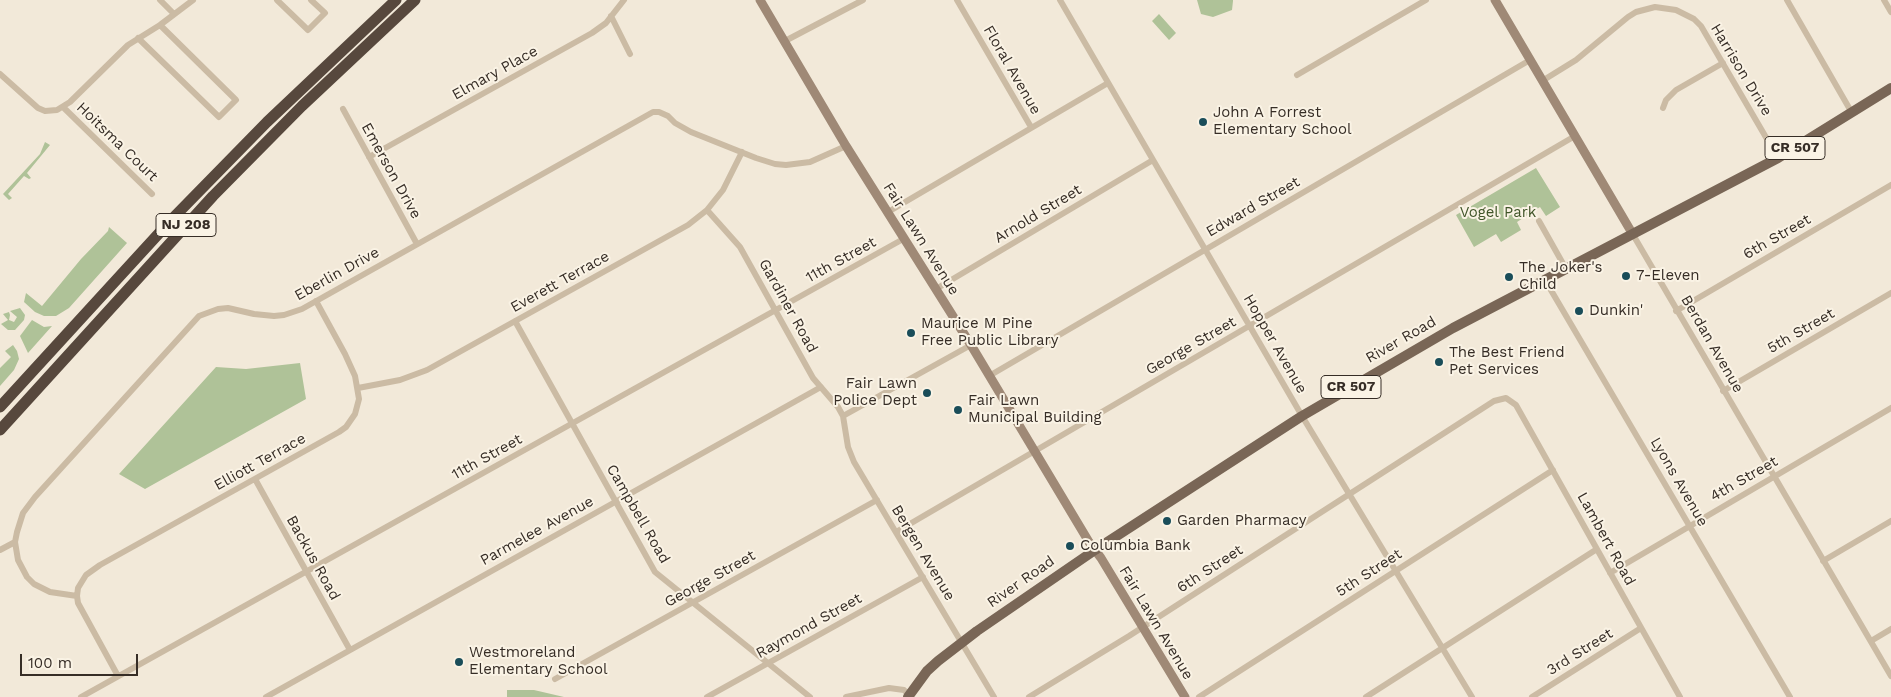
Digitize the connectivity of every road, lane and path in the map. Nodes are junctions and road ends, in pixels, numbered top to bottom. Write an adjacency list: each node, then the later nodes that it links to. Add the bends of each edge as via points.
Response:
1 (160, 0): 17 (street)
2 (193, 0): 17 (street)
3 (277, 0): 4 (street, via 308,30 325,14)
4 (311, 0)
5 (395, 0): 65 (highway, NJ 208, via 267,122 173,218)
6 (415, 0): 70 (highway, NJ 208, via 219,189)
7 (624, 0): 18 (street, Elmary Place)
8 (760, 0): 21 (main road, Fair Lawn Avenue)
9 (864, 0): 21 (street)
10 (957, 0): 34 (street, Floral Avenue)
11 (1426, 0): 26 (street)
12 (1495, 0): 23 (main road, Berdan Avenue)
13 (1787, 0): 33 (street)
14 (1884, 0): 16 (street)
15 (1064, 2): 28 (street, Hopper Avenue)
16 (1891, 12)
17 (174, 14): 19 (street)
18 (611, 16): 22 (street); 38 (street, Elmary Place, via 592,33)
19 (160, 25): 20 (street); 20 (street, via 236,100 219,117)
20 (138, 38): 30 (street, via 120,51)
21 (785, 41): 36 (main road, Fair Lawn Avenue)
22 (630, 54)
23 (1530, 60): 27 (main road, Berdan Avenue); 49 (street, Edward Street)
24 (1723, 63): 27 (street, Harrison Drive, via 1694,19 1676,10 1654,7 1628,17 1576,60); 31 (street, via 1676,90); 39 (street, Harrison Drive)
25 (0, 74): 30 (street, via 38,108 50,111)
26 (1297, 75)
27 (1542, 81): 35 (main road, Berdan Avenue)
28 (1108, 82): 34 (street); 40 (street, Hopper Avenue)
29 (1891, 88): 33 (main road, River Road / CR 507)
30 (64, 108): 42 (street, Hoitsma Court)
31 (1663, 108)
32 (342, 110): 38 (street, Emerson Drive)
33 (1852, 113): 39 (main road, River Road / CR 507)
34 (1031, 128): 44 (street)
35 (1575, 136): 46 (main road, Berdan Avenue); 58 (street, George Street)
36 (846, 146): 37 (street, via 821,158 792,164 766,162); 44 (main road, Fair Lawn Avenue)
37 (742, 152): 43 (street, Everett Terrace, via 722,190); 48 (street, Eberlin Drive, via 683,128 668,116 653,112)
38 (369, 157): 48 (street, Emerson Drive)
39 (1778, 158): 46 (main road, River Road / CR 507)
40 (1153, 160): 49 (street, Hopper Avenue); 52 (street, Arnold Street)
41 (1891, 185): 56 (street, 6th Street)
42 (152, 194)
43 (707, 210): 55 (street, Gardiner Road, via 740,247); 57 (street, Everett Terrace, via 678,231)
44 (888, 212): 47 (main road, Fair Lawn Avenue)
45 (1539, 221): 50 (street)
46 (1632, 234): 50 (main road, River Road / CR 507); 56 (street, Berdan Avenue)
47 (905, 238): 52 (main road, Fair Lawn Avenue); 55 (street, 11th Street)
48 (417, 244): 54 (street, Eberlin Drive)
49 (1205, 249): 58 (street, Hopper Avenue); 60 (street, Edward Street)
50 (1566, 269): 51 (main road, River Road / CR 507)
51 (1546, 280): 68 (main road, River Road / CR 507, via 1452,328); 79 (street, Lyons Avenue)
52 (936, 289): 59 (main road, Fair Lawn Avenue)
53 (1891, 293): 63 (street, 5th Street)
54 (316, 301): 62 (street, Elliott Terrace, via 348,360); 81 (street, Eberlin Drive, via 284,315 264,316 218,308 199,316 28,505 19,523)
55 (776, 310): 61 (street, Gardiner Road); 69 (street, 11th Street)
56 (1676, 310): 63 (street, Berdan Avenue)
57 (515, 321): 62 (street, Everett Terrace, via 420,372 400,380); 69 (street, Campbell Road)
58 (1250, 326): 68 (street, Hopper Avenue); 71 (street, George Street)
59 (971, 345): 60 (main road, Fair Lawn Avenue); 67 (street)
60 (989, 376): 71 (main road, Fair Lawn Avenue)
61 (821, 387): 67 (street, Gardiner Road); 77 (street, Parmelee Avenue)
62 (358, 388): 74 (street, Elliott Terrace, via 358,406 346,427)
63 (1723, 391): 73 (street, Berdan Avenue)
64 (1506, 398): 72 (street, Lambert Road, via 1516,404); 75 (street, 6th Street, via 1494,401)
65 (0, 407)
66 (1891, 408): 73 (street, 4th Street)
67 (843, 416): 76 (street, Bergen Avenue, via 850,455)
68 (1302, 416): 75 (street, Hopper Avenue); 84 (main road, River Road / CR 507)
69 (572, 423): 77 (street, Campbell Road); 87 (street, 11th Street)
70 (0, 430)
71 (1034, 452): 80 (street, George Street); 84 (main road, Fair Lawn Avenue)
72 (1553, 470): 82 (street, Lambert Road); 86 (street, 5th Street)
73 (1774, 476): 79 (street, 4th Street); 85 (street, Berdan Avenue)
74 (255, 479): 87 (street, Backus Road); 90 (street, Elliott Terrace, via 93,570 82,581)
75 (1349, 494): 86 (street, Hopper Avenue); 92 (street, 6th Street)
76 (877, 500): 80 (street, Bergen Avenue); 91 (street, George Street)
77 (616, 502): 91 (street, Campbell Road, via 655,572); 98 (street, Parmelee Avenue)
78 (1891, 521): 85 (street)
79 (1690, 526): 88 (street, 4th Street); 117 (street, Lyons Avenue)
80 (896, 532): 89 (street, Bergen Avenue)
81 (15, 542): 83 (street); 90 (street, Eberlin Drive, via 22,569 34,584 59,595)
82 (1597, 549): 88 (street, Lambert Road); 97 (street)
83 (0, 550)
84 (1095, 550): 92 (main road, Fair Lawn Avenue); 96 (main road, River Road / CR 507)
85 (1823, 561): 95 (street, Berdan Avenue)
86 (1396, 571): 97 (street, Hopper Avenue); 112 (street, 5th Street)
87 (306, 572): 98 (street, Backus Road); 100 (street, 11th Street)
88 (1610, 573): 93 (street, Lambert Road)
89 (923, 577): 96 (street, Bergen Avenue); 99 (street, Raymond Street)
90 (77, 596): 100 (street)
91 (692, 603): 99 (street, Campbell Road); 102 (street, George Street)
92 (1143, 627): 110 (street, 6th Street); 111 (main road, Fair Lawn Avenue)
93 (1641, 628): 115 (street, 3rd Street); 116 (street, Lambert Road)
94 (1891, 629): 95 (street)
95 (1871, 641): 101 (street, Berdan Avenue)
96 (961, 642): 103 (main road, River Road / CR 507, via 938,660); 109 (street, Bergen Avenue)
97 (1442, 648): 113 (street); 114 (street, Hopper Avenue)
98 (350, 650): 105 (street, Parmelee Avenue)
99 (768, 663): 106 (street, Raymond Street); 107 (street, Campbell Road)
100 (118, 676): 104 (street, 11th Street)
101 (1891, 676)
102 (555, 679)
103 (908, 696): 108 (street, via 904,690 889,688)
104 (81, 697)
105 (266, 697)
106 (707, 697)
107 (810, 697)
108 (846, 697)
109 (994, 697)
110 (1029, 697)
111 (1185, 697)
112 (1199, 697)
113 (1366, 697)
114 (1472, 697)
115 (1532, 697)
116 (1680, 697)
117 (1790, 697)

